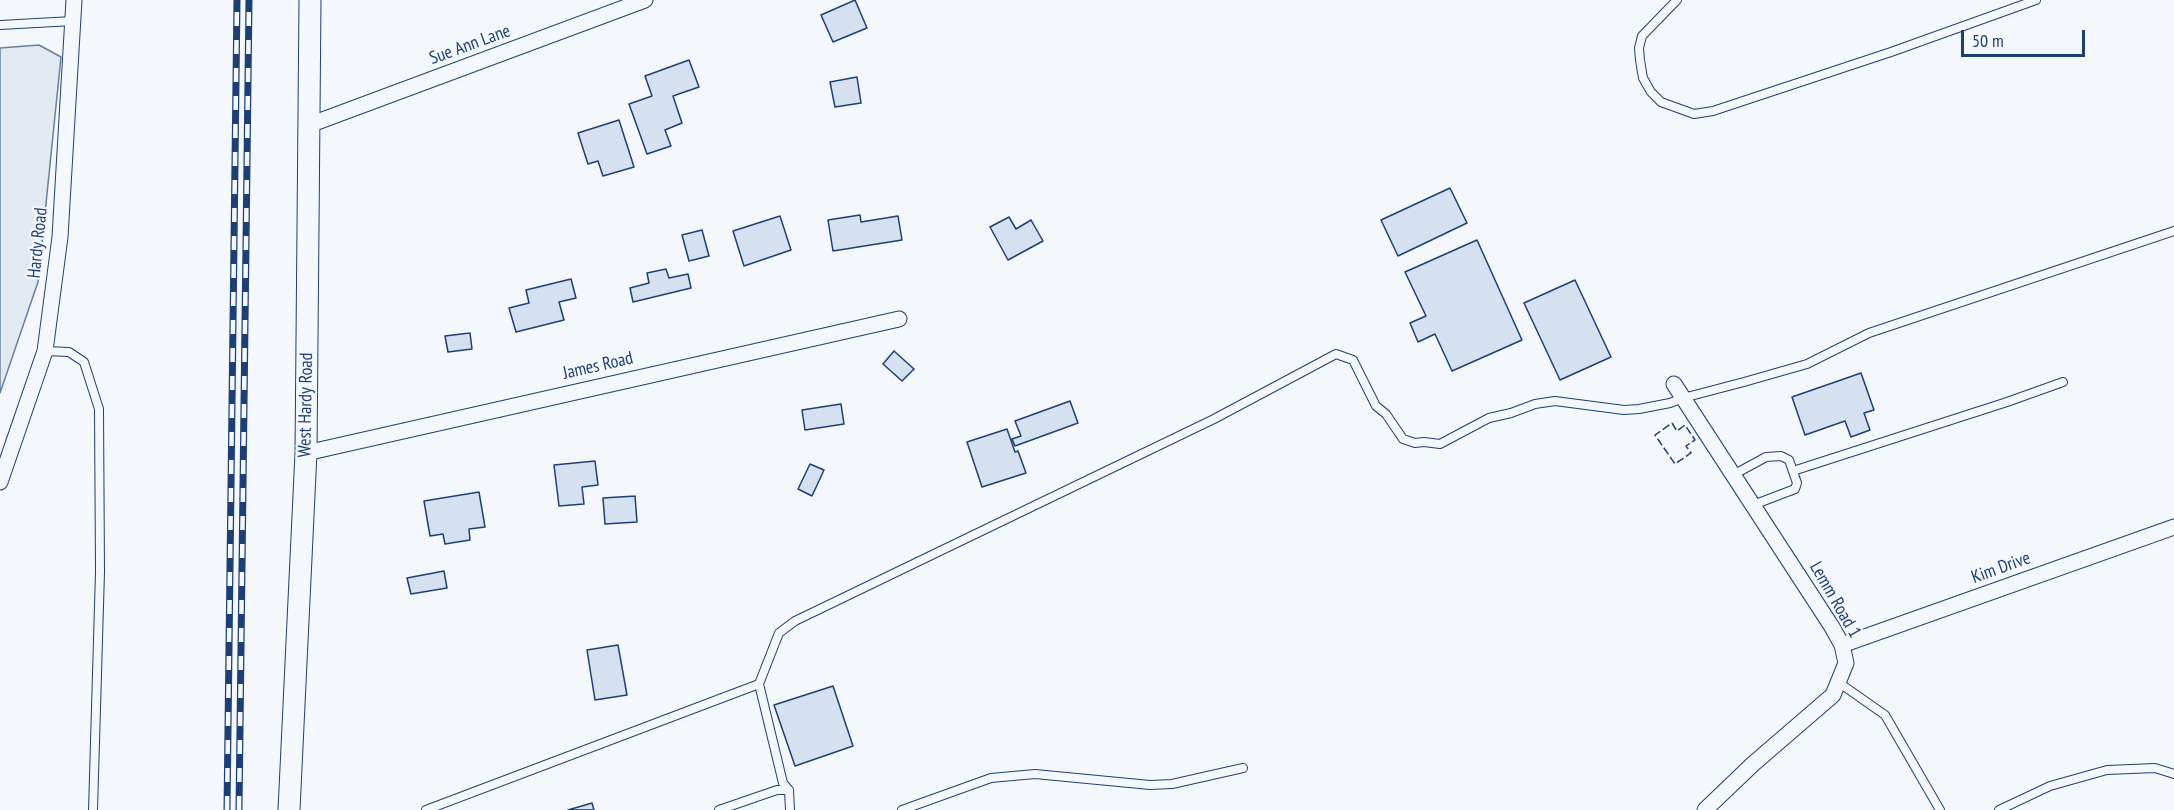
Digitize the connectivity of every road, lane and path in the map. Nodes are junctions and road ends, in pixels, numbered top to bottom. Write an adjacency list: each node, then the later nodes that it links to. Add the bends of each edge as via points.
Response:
1 (74, 0): 6 (street, Hardy Road)
2 (310, 0): 8 (main road, West Hardy Road)
3 (645, 0): 8 (street, Sue Ann Lane)
4 (1677, 0): 5 (lane, via 1641,36 1640,60 1643,78 1661,102 1694,114 1891,52)
5 (2036, 0)
6 (73, 21): 7 (lane); 11 (street, Hardy Road, via 60,237)
7 (0, 25)
8 (309, 126): 15 (main road, West Hardy Road)
9 (2174, 231): 14 (lane, via 1869,333 1807,364)
10 (898, 319): 15 (street, James Road)
11 (45, 351): 18 (street, Hardy Road); 27 (lane, via 69,352 84,362 99,409 100,572)
12 (2063, 382): 16 (lane)
13 (1674, 384): 14 (street, Lemm Road 1)
14 (1683, 398): 17 (street, Lemm Road 1); 23 (lane, via 1624,410 1555,401 1534,404 1489,417 1440,444 1415,443 1403,439 1376,406 1353,360 1336,354 1214,419 795,621 779,633)
15 (306, 453): 28 (main road, West Hardy Road)
16 (1793, 471): 17 (lane, via 1789,460 1766,457); 19 (lane, via 1795,489)
17 (1733, 475): 19 (street, Lemm Road 1)
18 (0, 482)
19 (1753, 505): 21 (street, Lemm Road 1)
20 (2174, 527): 21 (street, Kim Drive)
21 (1842, 645): 22 (street, Lemm Road 1, via 1846,663)
22 (1838, 682): 33 (street, Lemm Road 1, via 1833,695); 34 (lane, via 1885,715)
23 (759, 684): 26 (lane, via 783,783); 29 (lane)
24 (1243, 768): 32 (lane, via 1150,785 1035,774 992,778)
25 (2174, 774): 35 (lane, via 2156,768 2107,770 2050,786)
26 (789, 790): 30 (lane, via 777,790); 31 (lane)
27 (93, 810)
28 (289, 810)
29 (426, 810)
30 (719, 810)
31 (790, 810)
32 (902, 810)
33 (1705, 810)
34 (1940, 810)
35 (1999, 810)

